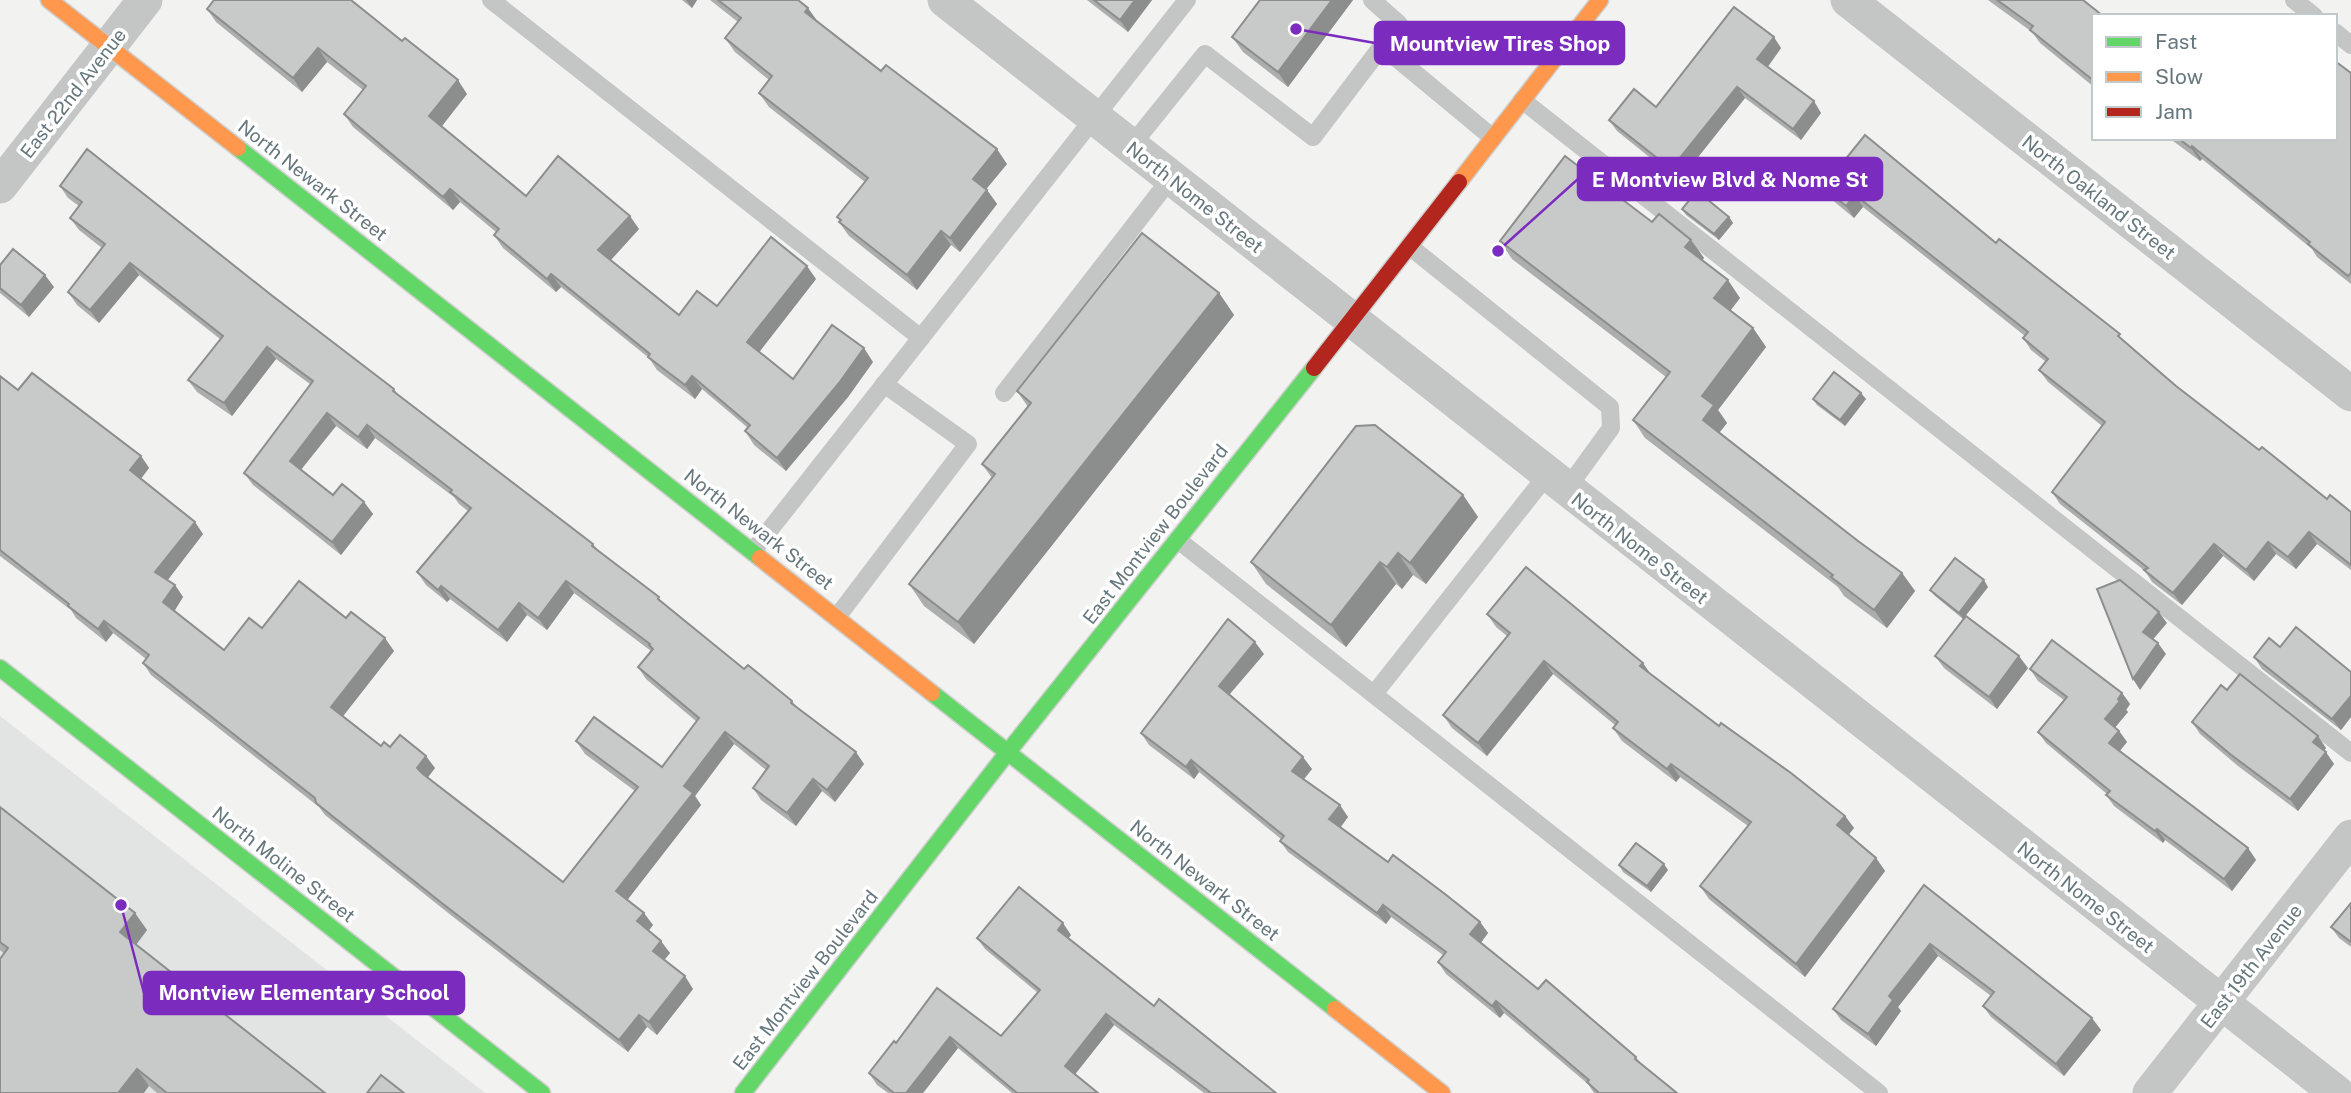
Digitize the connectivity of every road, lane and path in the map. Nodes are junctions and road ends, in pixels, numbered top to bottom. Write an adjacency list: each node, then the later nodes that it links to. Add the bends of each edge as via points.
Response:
1 (49, 0): 14 (street, North Newark Street)
2 (145, 0): 14 (street, East 22nd Avenue)
3 (491, 0): 23 (lane)
4 (945, 0): 16 (street, North Nome Street)
5 (1186, 0): 16 (lane)
6 (1372, 0): 11 (lane)
7 (1600, 0): 15 (street, East Montview Boulevard)
8 (1847, 0): 26 (street, North Oakland Street)
9 (2294, 0): 10 (lane)
10 (2312, 14)
11 (1399, 24)
12 (2337, 34): 13 (lane)
13 (2351, 45)
14 (108, 47): 20 (street, East 22nd Avenue); 29 (street, North Newark Street)
15 (1522, 100): 17 (street, East Montview Boulevard); 34 (lane)
16 (1095, 118): 18 (street, North Nome Street); 23 (lane)
17 (1493, 138): 18 (lane, via 1382,46 1313,137 1205,54); 21 (street, East Montview Boulevard)
18 (1131, 146): 19 (street, North Nome Street)
19 (1171, 178): 22 (street, North Nome Street); 25 (lane)
20 (0, 186)
21 (1409, 246): 22 (street, East Montview Boulevard); 27 (lane, via 1610,407 1611,428)
22 (1351, 321): 27 (street, North Nome Street); 28 (street, East Montview Boulevard)
23 (921, 338): 24 (lane)
24 (884, 384): 29 (lane); 30 (lane, via 968,444)
25 (1004, 393)
26 (2351, 394)
27 (1557, 482): 32 (lane); 36 (street, North Nome Street)
28 (1178, 540): 32 (lane); 33 (street, East Montview Boulevard)
29 (753, 551): 30 (street, North Newark Street)
30 (837, 617): 33 (street, North Newark Street)
31 (0, 668): 37 (street, North Moline Street)
32 (1374, 694): 40 (lane)
33 (1008, 752): 38 (street, East Montview Boulevard); 39 (street, North Newark Street)
34 (2351, 754)
35 (2351, 838): 36 (street, East 19th Avenue)
36 (2221, 1003): 41 (street, East 19th Avenue); 42 (street, North Nome Street)
37 (542, 1093)
38 (743, 1093)
39 (1443, 1093)
40 (1879, 1093)
41 (2150, 1093)
42 (2337, 1093)

